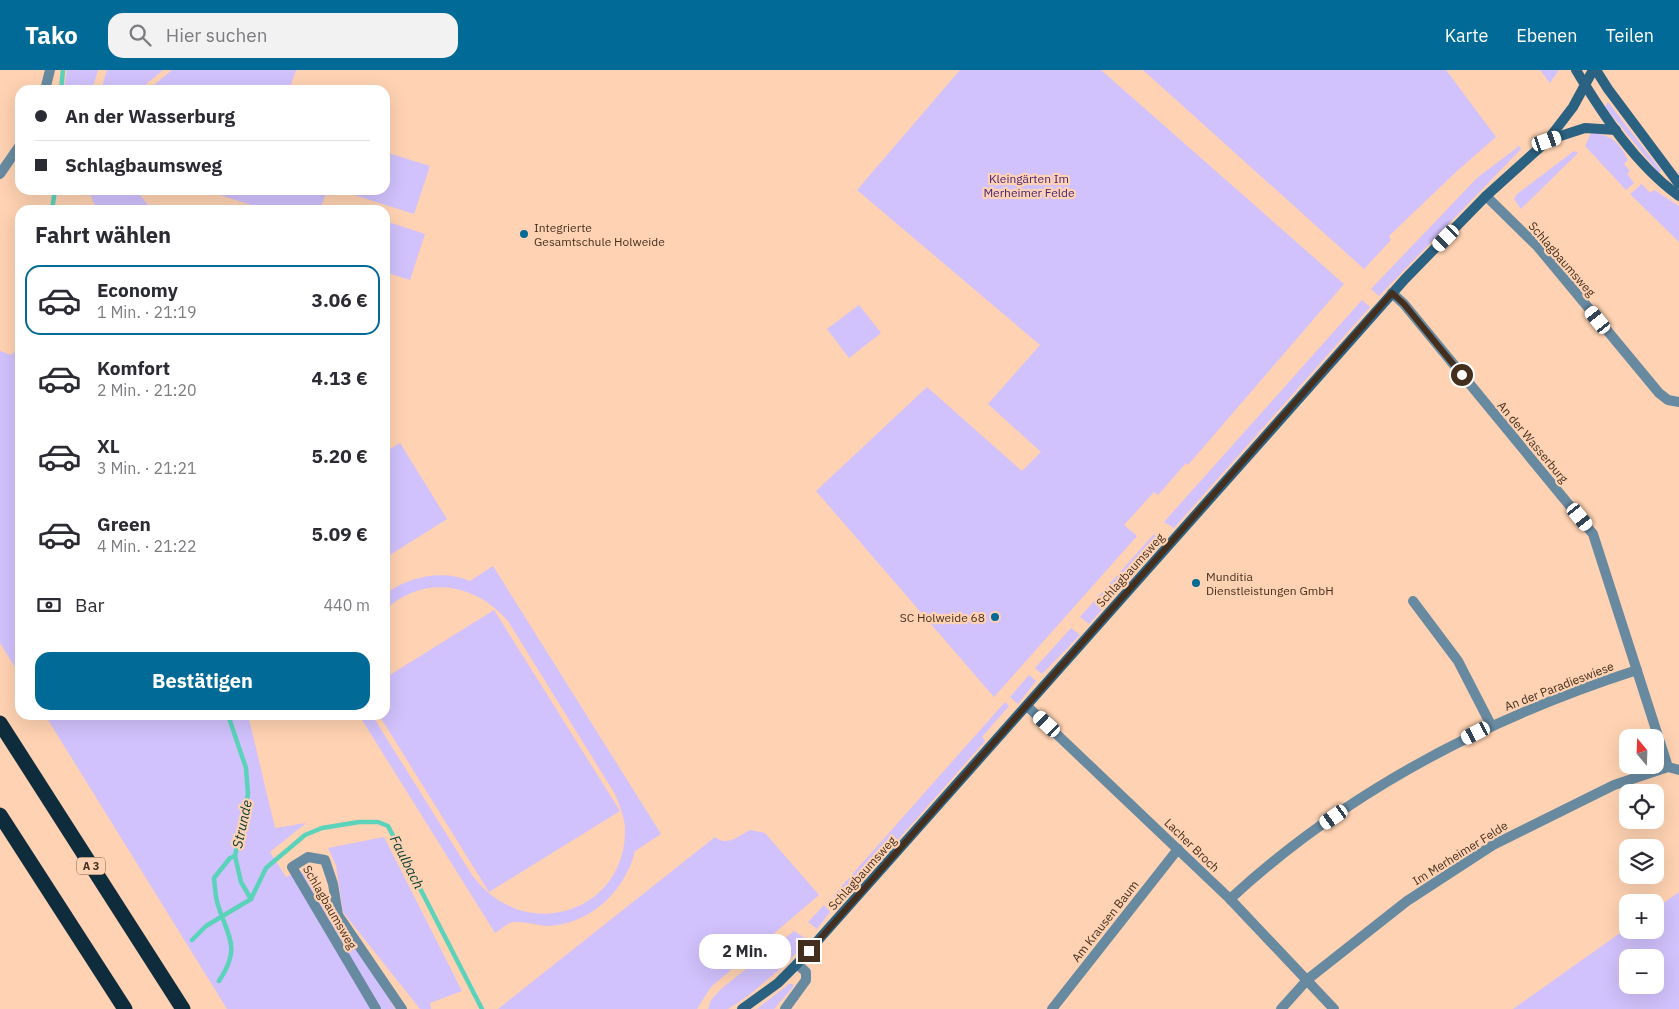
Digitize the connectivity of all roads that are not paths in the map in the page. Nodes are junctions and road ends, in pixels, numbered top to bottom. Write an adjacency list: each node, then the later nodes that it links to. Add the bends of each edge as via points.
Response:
1 (50, 70): 4 (street)
2 (1576, 70): 5 (main road)
3 (1595, 70): 5 (main road, Schlagbaumsweg); 10 (main road)
4 (46, 85)
5 (1585, 85): 6 (main road); 7 (main road, Schlagbaumsweg)
6 (1616, 130): 7 (main road, via 1585,128); 12 (main road, via 1652,172)
7 (1547, 141): 11 (main road, Schlagbaumsweg)
8 (15, 152): 9 (street)
9 (0, 174)
10 (1679, 184)
11 (1486, 196): 13 (main road, Schlagbaumsweg); 14 (street, Schlagbaumsweg, via 1538,247 1659,392 1668,400)
12 (1679, 196)
13 (1392, 293): 16 (street, An der Wasserburg, via 1589,528 1599,548); 17 (main road, Schlagbaumsweg)
14 (1679, 402)
15 (1412, 601): 19 (street, via 1458,661)
16 (1637, 670): 19 (street, An der Paradieswiese); 20 (street, An der Wasserburg)
17 (1026, 706): 23 (street, Lacher Broch); 25 (main road, Schlagbaumsweg)
18 (0, 723): 28 (highway, A 3)
19 (1491, 725): 24 (street, An der Paradieswiese, via 1428,757 1359,799)
20 (1668, 767): 21 (street); 26 (street, Im Merheimer Felde, via 1614,785 1493,845 1407,901)
21 (1679, 770)
22 (0, 815): 27 (highway)
23 (1178, 850): 24 (street, Lacher Broch); 33 (street, Am Krausen Baum)
24 (1230, 899): 26 (street, Lacher Broch)
25 (797, 964): 31 (main road, Schlagbaumsweg, via 778,983); 32 (street, via 806,972 806,980)
26 (1308, 979): 34 (street, Im Merheimer Felde); 35 (street, Lacher Broch)
27 (126, 1009)
28 (183, 1009)
29 (376, 1009): 30 (street, Schlagbaumsweg, via 292,867 308,857 325,860 338,915)
30 (402, 1009)
31 (742, 1009)
32 (784, 1009)
33 (1052, 1009)
34 (1281, 1009)
35 (1334, 1009)

